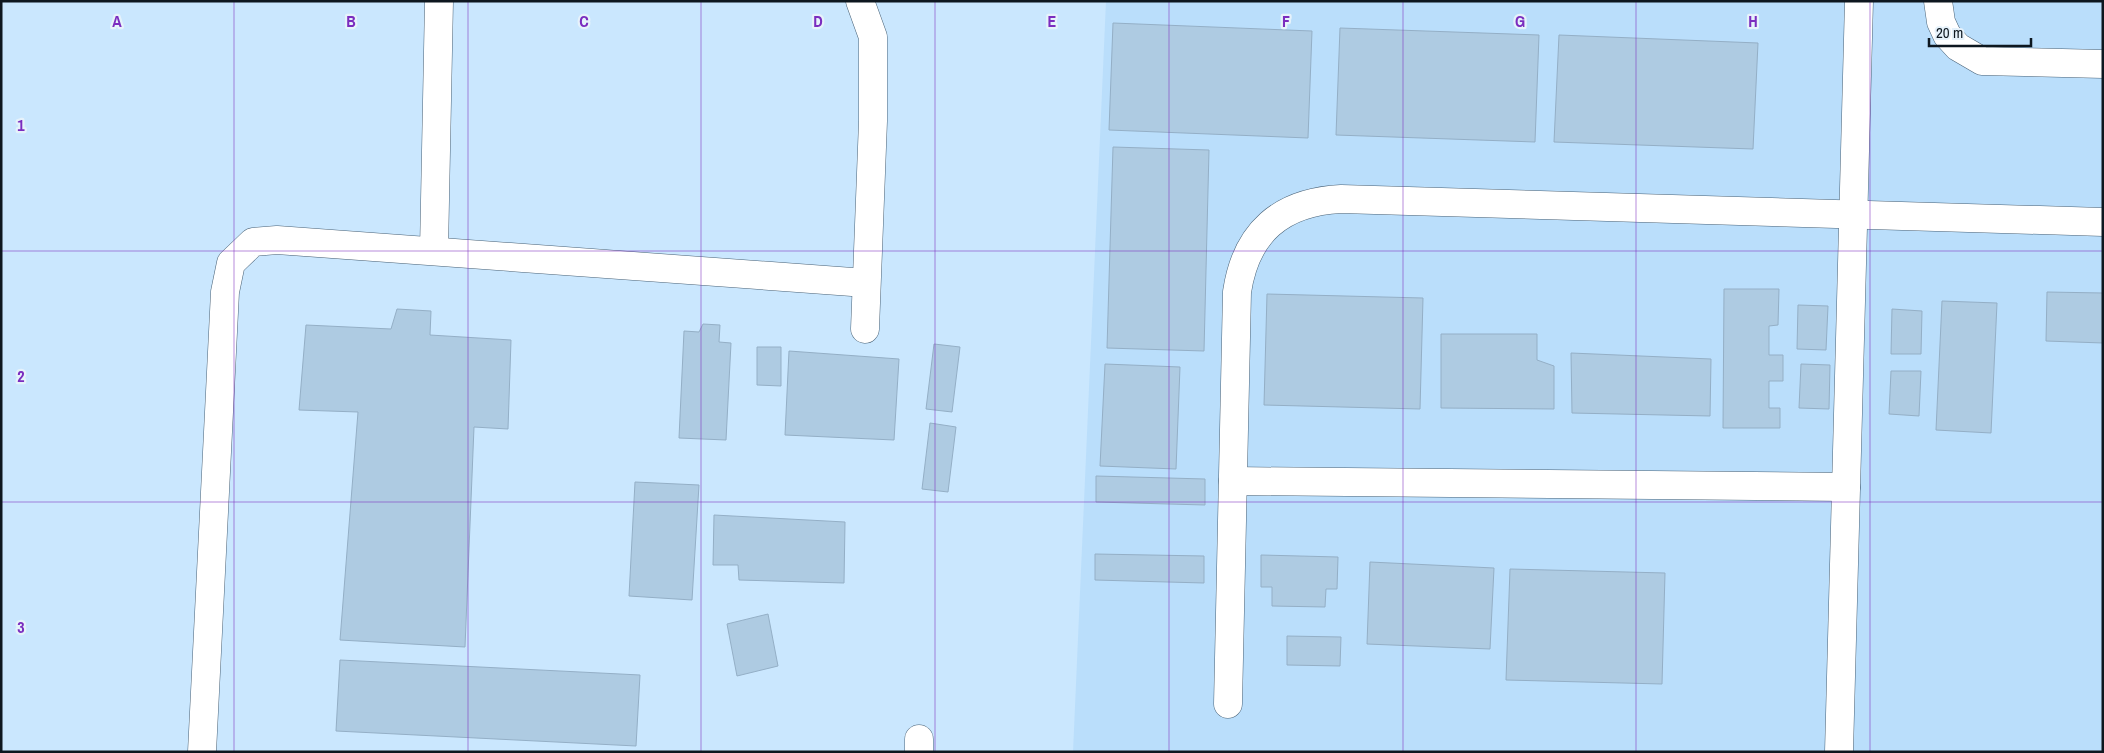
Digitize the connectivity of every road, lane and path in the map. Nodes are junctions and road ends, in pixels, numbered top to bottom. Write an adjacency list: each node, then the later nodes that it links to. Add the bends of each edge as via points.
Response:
1 (439, 1): 8 (street)
2 (860, 1): 9 (street, via 873,37)
3 (1859, 1): 6 (street)
4 (1938, 1): 5 (street, via 1941,22 1948,36 1958,47 1982,60)
5 (2103, 64)
6 (1854, 214): 7 (street); 11 (street, via 1341,199 1318,200 1297,206 1261,232 1240,270); 12 (street)
7 (2103, 222)
8 (434, 250): 9 (street); 14 (street, via 277,240 253,242 231,263 225,292)
9 (866, 283): 10 (street)
10 (865, 329)
11 (1233, 482): 12 (street); 13 (street)
12 (1846, 487): 15 (street)
13 (1228, 704)
14 (202, 752)
15 (1840, 752)

